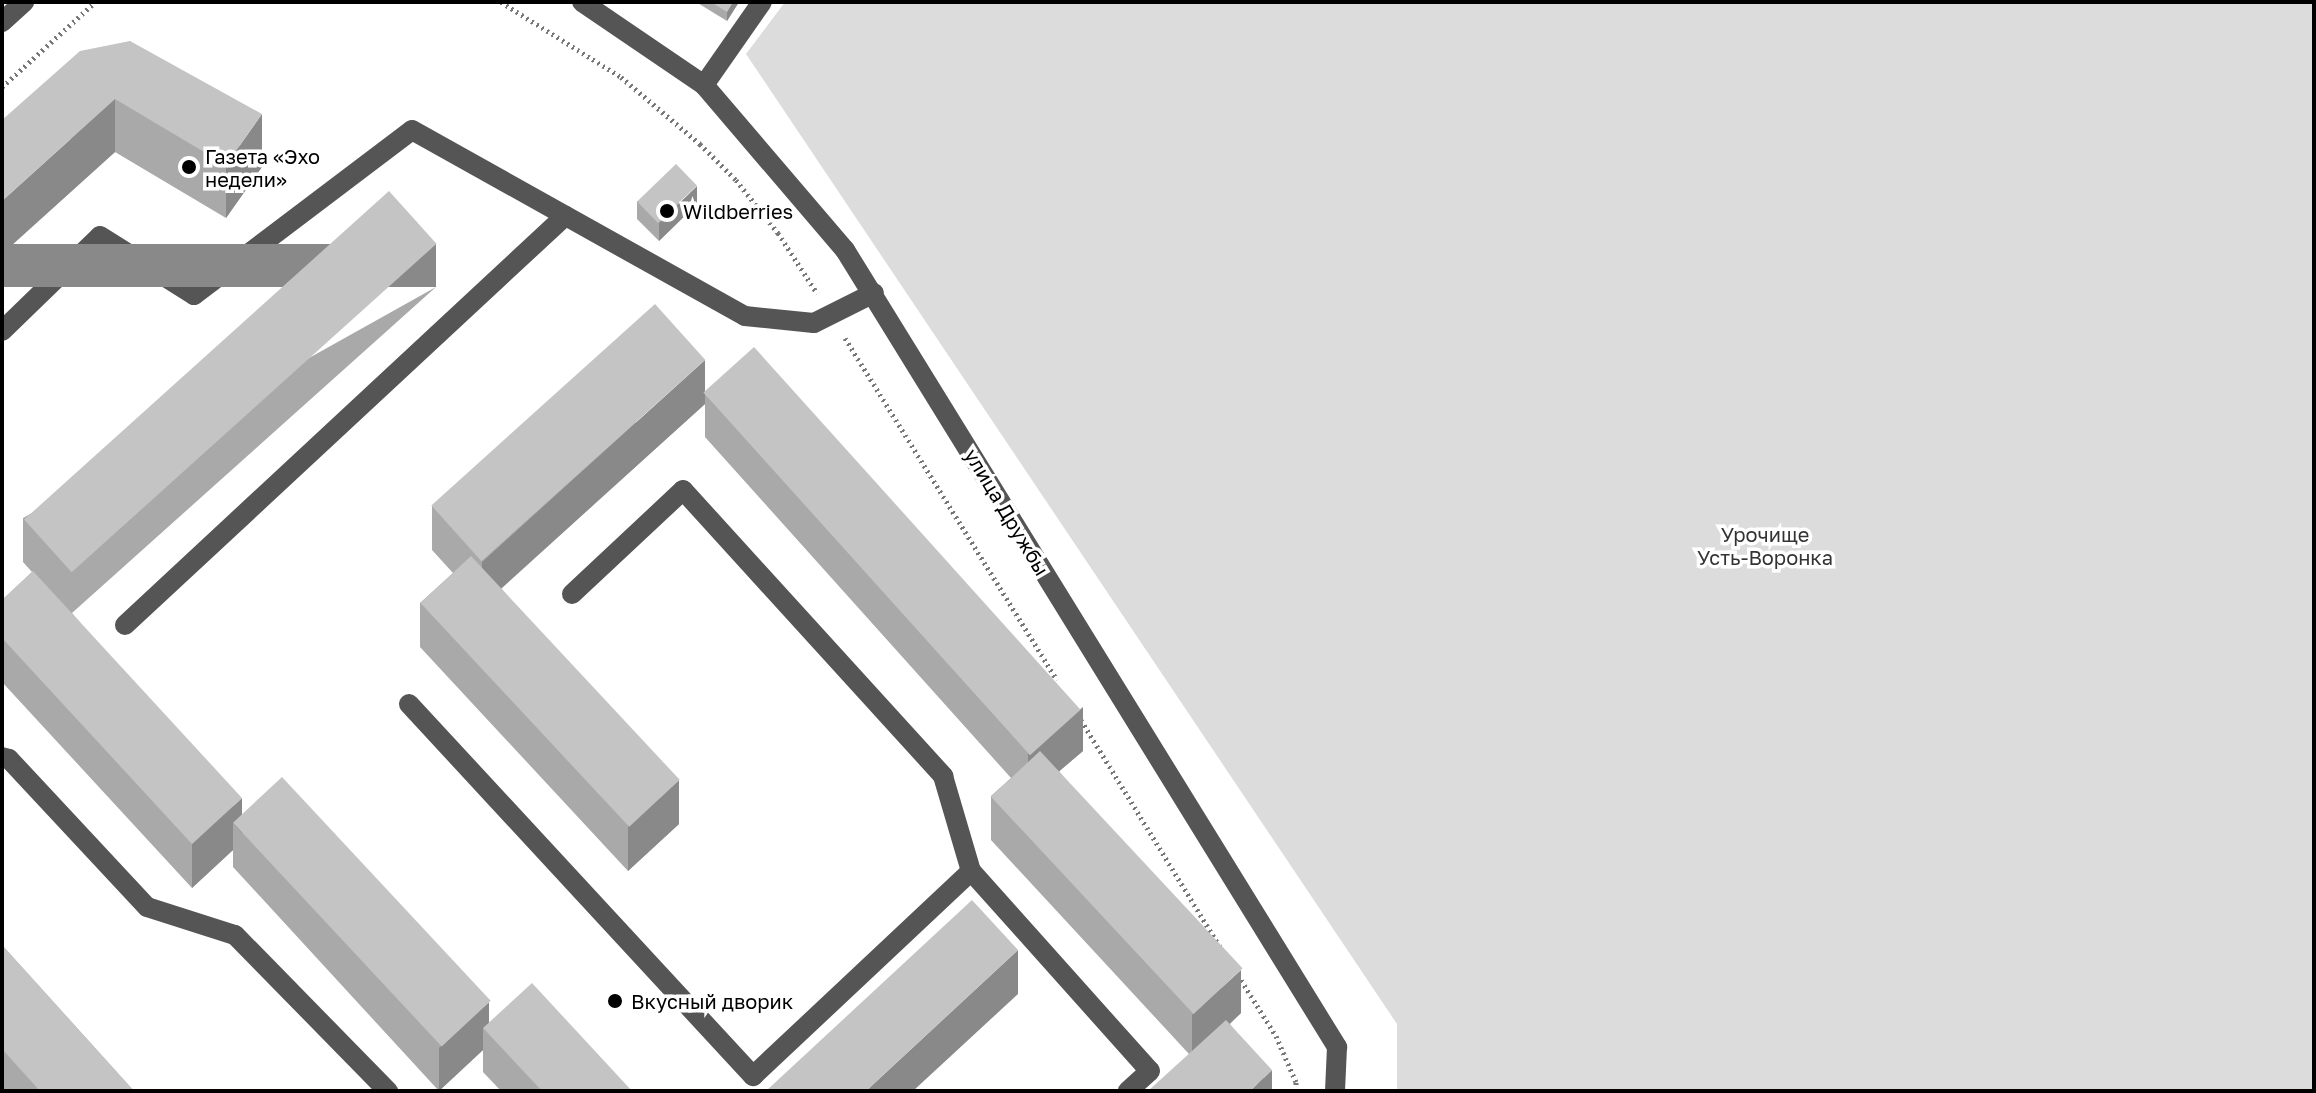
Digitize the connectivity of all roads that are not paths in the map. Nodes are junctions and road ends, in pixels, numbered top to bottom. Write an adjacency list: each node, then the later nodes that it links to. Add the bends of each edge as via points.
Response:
1 (24, 2): 4 (street)
2 (582, 2): 5 (street, улица Дружбы)
3 (762, 2): 5 (street)
4 (2, 22)
5 (704, 85): 7 (street, улица Дружбы, via 845,250)
6 (565, 216): 7 (street, via 745,316 814,323); 8 (street, via 412,130 194,295 100,236); 10 (street)
7 (874, 293): 16 (street, улица Дружбы, via 1337,1047)
8 (2, 331)
9 (572, 594): 13 (street, via 683,490 943,776)
10 (125, 625)
11 (409, 704): 13 (street, via 753,1076)
12 (2, 757): 14 (street, via 147,907 235,935)
13 (971, 871): 15 (street, via 1150,1071)
14 (388, 1091)
15 (1128, 1091)
16 (1335, 1091)

